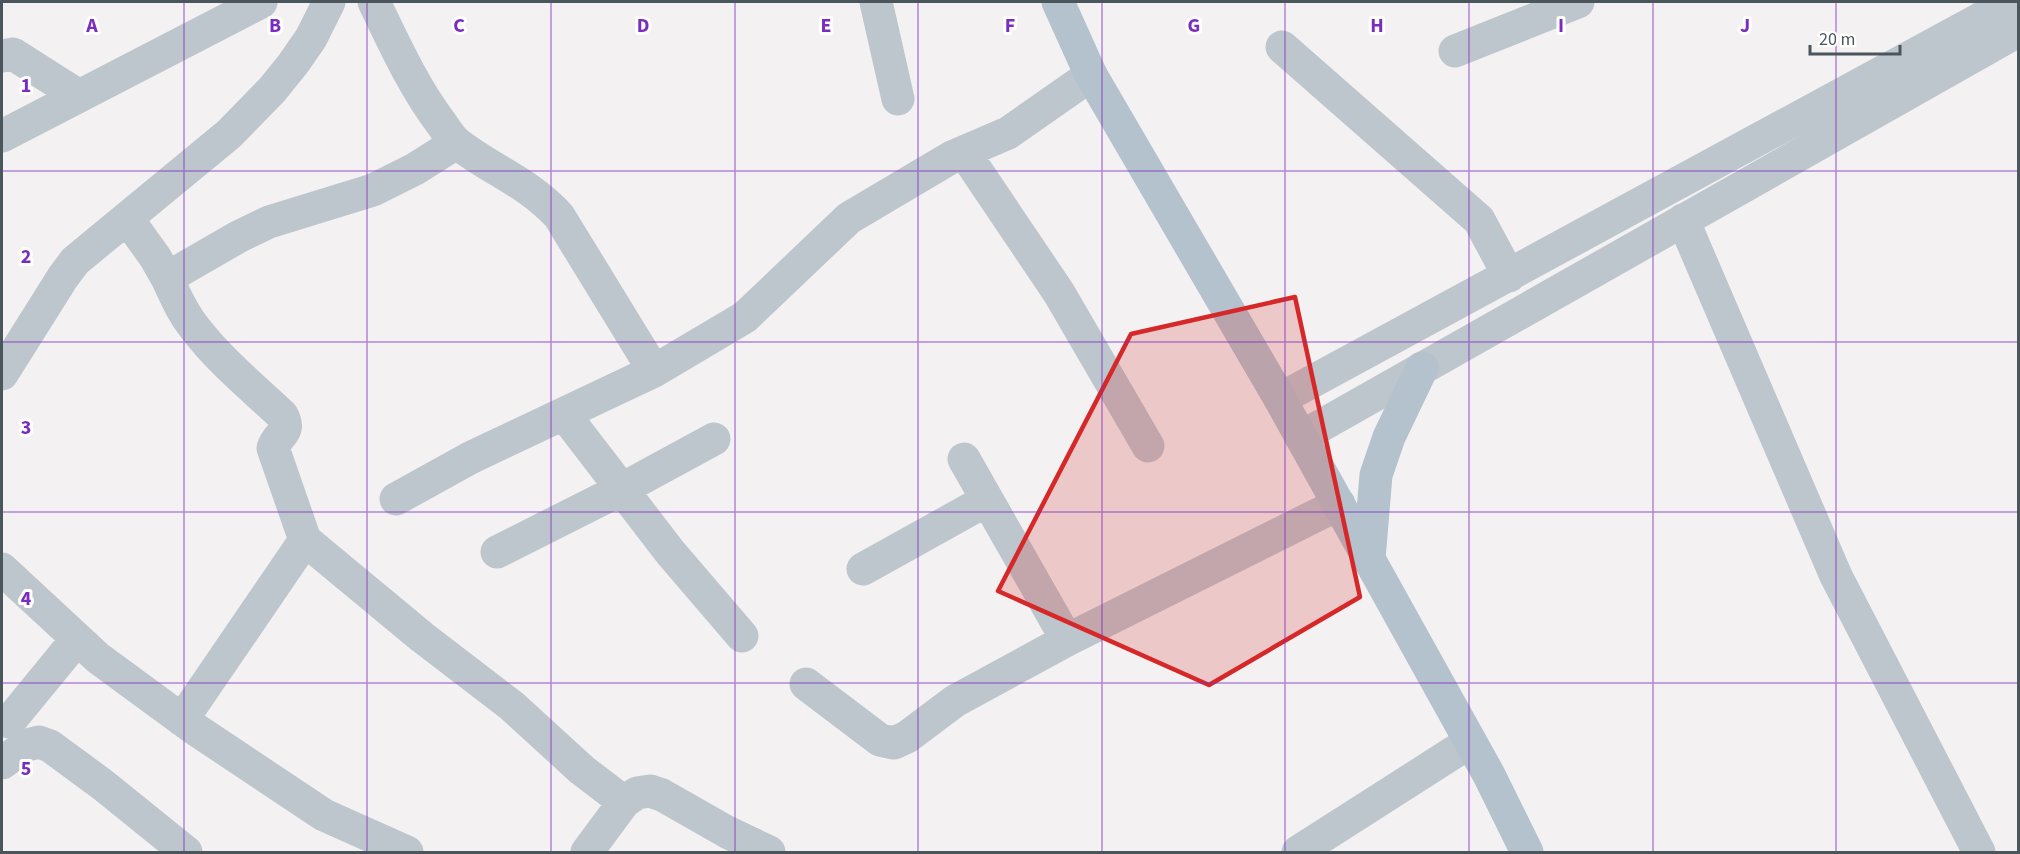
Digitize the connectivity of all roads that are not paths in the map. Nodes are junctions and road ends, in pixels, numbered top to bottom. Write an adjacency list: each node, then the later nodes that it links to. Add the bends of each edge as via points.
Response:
1 (261, 2): 14 (street)
2 (329, 2): 19 (street, via 311,38 272,90 229,134)
3 (374, 2): 17 (street, via 426,103)
4 (876, 2): 15 (street)
5 (1058, 2): 13 (main road)
6 (1578, 2): 11 (street)
7 (2009, 2): 8 (street)
8 (1973, 10): 21 (street)
9 (2018, 31): 20 (street)
10 (1282, 47): 21 (street, via 1479,220)
11 (1455, 51)
12 (2, 56): 14 (street, via 14,54)
13 (1092, 75): 18 (street, via 1008,133); 26 (main road)
14 (79, 96): 16 (street)
15 (898, 99)
16 (2, 136)
17 (456, 143): 22 (street, via 373,190 269,222); 24 (street, via 529,188 559,216)
18 (964, 152): 24 (street, via 849,218 745,317); 30 (street, via 1059,293)
19 (127, 218): 22 (street); 25 (street, via 75,261)
20 (1683, 220): 23 (street); 56 (street, via 1836,576)
21 (1509, 276): 26 (street)
22 (166, 279): 36 (street, via 183,311 210,347 286,422 286,430 273,448)
23 (1422, 368): 28 (street); 38 (main road, via 1389,437 1376,475)
24 (654, 371): 27 (street)
25 (2, 374)
26 (1280, 399): 28 (main road)
27 (564, 414): 32 (street); 33 (street)
28 (1301, 437): 35 (main road)
29 (714, 438): 32 (street)
30 (1148, 446)
31 (964, 459): 34 (street)
32 (622, 489): 37 (street); 41 (street)
33 (396, 499)
34 (987, 500): 40 (street); 43 (street)
35 (1339, 504): 38 (main road); 43 (street)
36 (305, 540): 45 (street); 49 (street, via 512,706 582,770)
37 (497, 552)
38 (1369, 558): 47 (main road)
39 (2, 569): 42 (street)
40 (863, 569)
41 (742, 636)
42 (77, 639): 45 (street); 46 (street)
43 (1067, 640): 44 (street, via 955,701 894,743 880,740)
44 (806, 684)
45 (182, 720): 51 (street, via 324,815)
46 (9, 722)
47 (1470, 742): 54 (street); 55 (main road)
48 (2, 764): 50 (street, via 27,745 39,742 51,746)
49 (624, 802): 52 (street); 53 (street, via 650,790)
50 (186, 852)
51 (407, 852)
52 (587, 852)
53 (770, 852)
54 (1298, 852)
55 (1527, 852)
56 (1979, 852)

